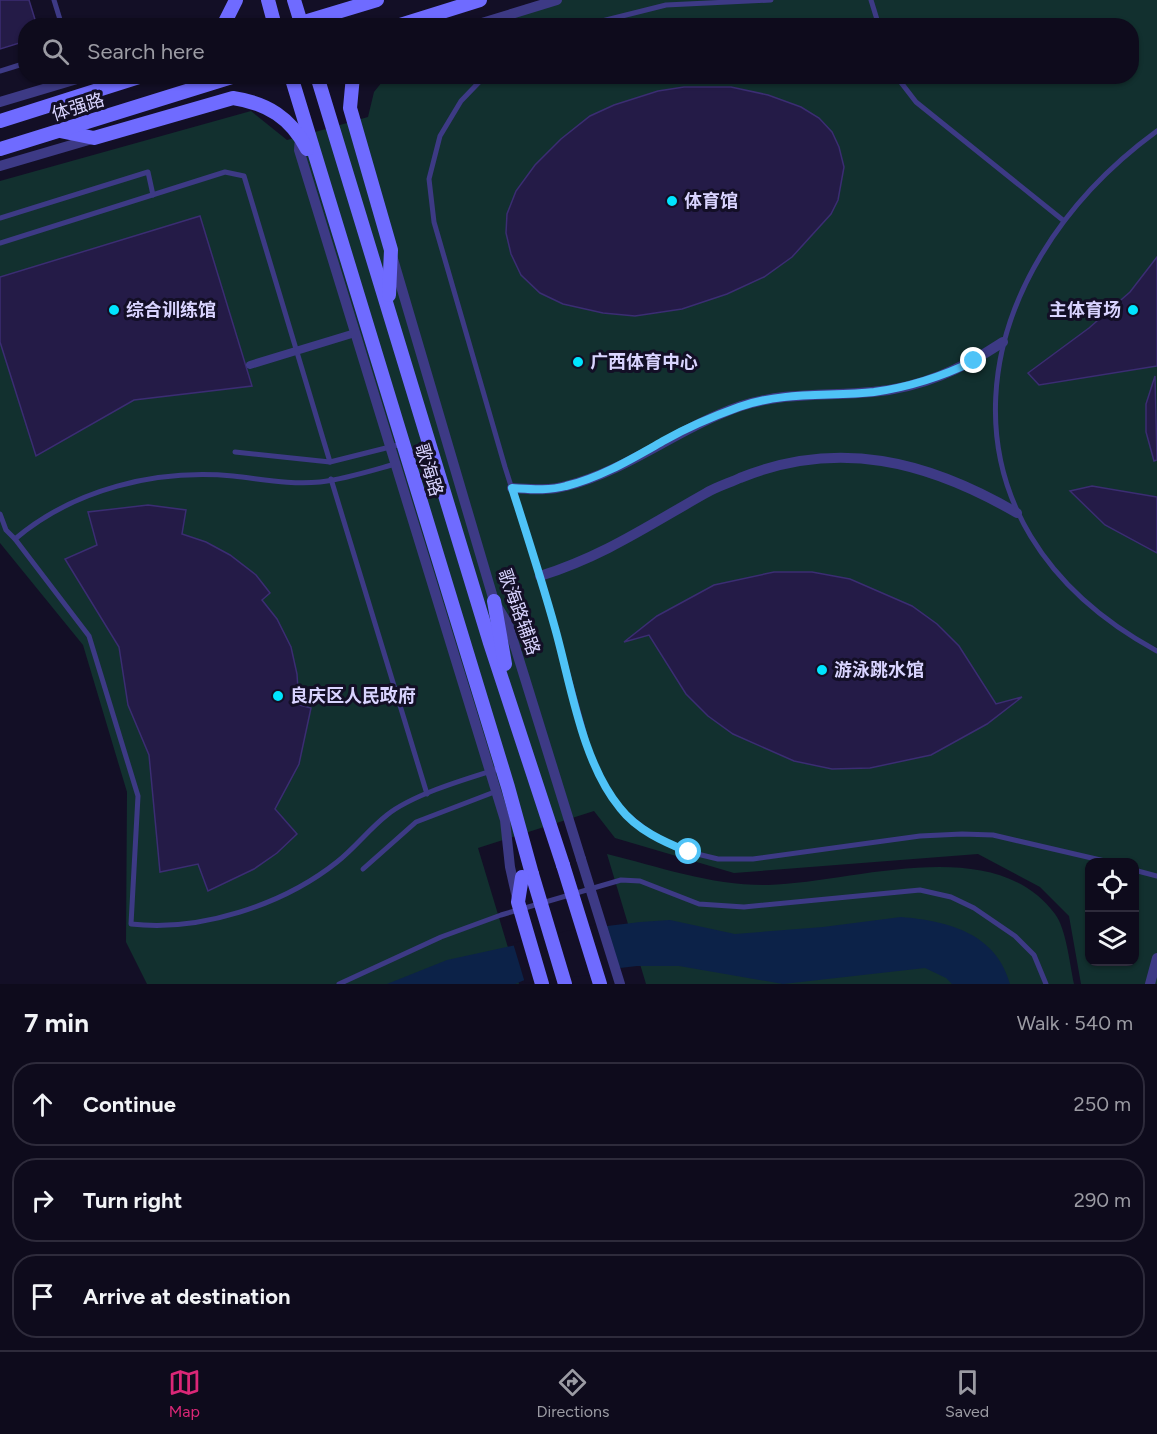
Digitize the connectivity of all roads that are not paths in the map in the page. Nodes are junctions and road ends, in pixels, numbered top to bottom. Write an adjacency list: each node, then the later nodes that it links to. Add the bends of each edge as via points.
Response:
1 (54, 0): 10 (lane)
2 (236, 0): 11 (main road)
3 (268, 0): 12 (main road)
4 (294, 0): 13 (main road)
5 (377, 0): 14 (main road)
6 (480, 0): 15 (main road)
7 (557, 0): 16 (street)
8 (771, 0): 17 (lane, via 666,5)
9 (871, 0): 18 (lane)
10 (60, 18)
11 (227, 18)
12 (273, 18)
13 (297, 18)
14 (320, 18)
15 (424, 18)
16 (498, 18)
17 (614, 18)
18 (877, 18)
19 (18, 65): 20 (lane)
20 (0, 71)
21 (58, 84): 29 (street)
22 (117, 84): 31 (main road, 体强路)
23 (210, 84): 32 (main road, 体强路)
24 (293, 84): 30 (main road, 歌海路)
25 (319, 84): 44 (main road, 歌海路)
26 (352, 84): 43 (main road, via 350,108)
27 (477, 84): 54 (lane, via 461,101 440,136 429,179 437,238)
28 (902, 84): 41 (lane, via 916,102)
29 (0, 102)
30 (302, 115): 34 (street); 38 (main road, 歌海路)
31 (0, 121)
32 (60, 131): 35 (main road); 36 (main road, 体强路)
33 (1157, 131): 41 (lane, via 1109,170)
34 (300, 136): 35 (main road, via 274,110 254,101 233,98); 38 (main road); 45 (street, via 299,150)
35 (94, 138): 37 (street)
36 (0, 149)
37 (0, 166)
38 (318, 168): 49 (main road, 歌海路)
39 (153, 195): 40 (lane, via 148,172); 42 (lane); 47 (lane, via 225,172 244,176)
40 (0, 218)
41 (1064, 221): 46 (lane, via 1028,281)
42 (0, 243)
43 (391, 250): 44 (main road); 59 (street, 歌海路辅路)
44 (388, 307): 61 (main road, 歌海路)
45 (355, 333): 47 (street); 49 (street)
46 (1003, 342): 54 (street, via 944,376 873,392 783,396 741,406 596,476 565,487); 55 (lane, via 994,413 998,451)
47 (297, 350): 48 (street); 51 (lane)
48 (250, 365)
49 (396, 445): 51 (lane); 52 (main road, 歌海路)
50 (235, 452): 51 (lane)
51 (330, 462)
52 (401, 463): 53 (lane); 62 (main road, 歌海路)
53 (331, 480): 57 (lane, via 290,483 180,475 132,482 76,501 33,522); 64 (lane)
54 (512, 488): 58 (lane)
55 (1017, 513): 58 (street, via 957,482 904,465 869,458 800,459 708,491 636,536); 60 (lane, via 1049,566 1073,592 1108,622)
56 (0, 514): 57 (lane, via 6,530)
57 (15, 538): 64 (lane, via 89,636 138,796 131,924 153,927 201,921 260,905 336,863 388,814)
58 (540, 576): 65 (lane, via 589,750 604,785 621,810 659,840 718,859 753,859 921,836 993,835)
59 (494, 601): 61 (main road); 75 (street, 歌海路辅路, bridge, via 508,624)
60 (1157, 651)
61 (510, 699): 74 (main road, 歌海路, bridge)
62 (496, 770): 63 (main road, 歌海路); 64 (lane)
63 (502, 789): 66 (lane, via 416,822); 69 (street, via 505,820); 69 (main road, 歌海路, via 527,854)
64 (427, 794)
65 (1092, 858)
66 (363, 869)
67 (1139, 871): 68 (lane)
68 (1157, 876)
69 (522, 877): 72 (main road, bridge, via 518,903); 73 (main road, 歌海路, bridge)
70 (1157, 958): 77 (street)
71 (339, 984): 76 (lane, via 501,915 621,880 640,881 699,904 744,907 920,890 951,897 1015,936 1034,955)
72 (542, 984)
73 (566, 984)
74 (600, 984)
75 (620, 984)
76 (1046, 984)
77 (1150, 984)

